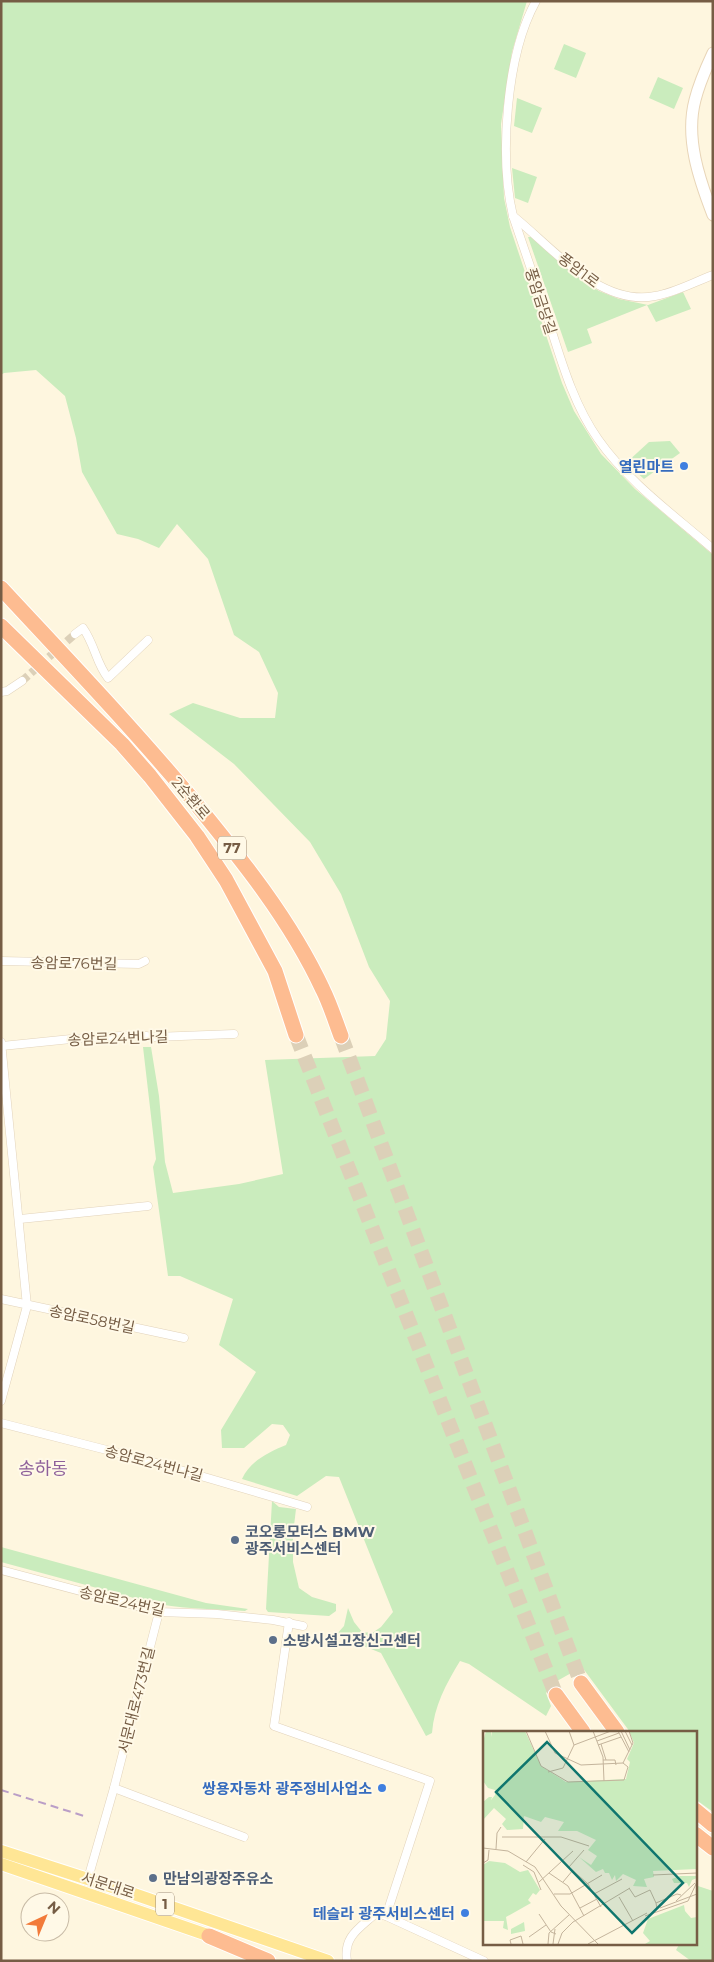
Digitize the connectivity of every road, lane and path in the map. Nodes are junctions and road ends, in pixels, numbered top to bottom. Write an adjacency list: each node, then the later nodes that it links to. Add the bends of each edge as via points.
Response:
1 (536, 1): 4 (street, 풍암금당길, via 524,27 517,54 507,127 506,172)
2 (713, 53): 3 (street, via 694,102 692,133 699,176)
3 (713, 214)
4 (513, 216): 5 (street, 풍암1로, via 582,276 619,294 655,297); 6 (street, 풍암금당길, via 564,371 589,425 624,469)
5 (713, 275)
6 (713, 549)
7 (1, 588): 17 (highway, 2순환로 / 77, via 140,737 262,888 306,956)
8 (1, 626): 16 (highway, 2순환로 / 77, via 122,744 197,836 226,880 275,971)
9 (75, 634): 10 (street, via 83,628 108,678)
10 (148, 640)
11 (22, 681): 12 (street)
12 (1, 692)
13 (1, 961): 14 (street, 송암로76번길, via 139,964)
14 (145, 961)
15 (234, 1034): 19 (street, 송암로24번나길, via 138,1035)
16 (296, 1034)
17 (341, 1036)
18 (1, 1042): 19 (street)
19 (2, 1046): 20 (street)
20 (5, 1103): 22 (street)
21 (148, 1206): 22 (street)
22 (20, 1219): 24 (street)
23 (1, 1299): 24 (street, 송암로58번길)
24 (27, 1306): 25 (street, 송암로58번길); 26 (street)
25 (184, 1338)
26 (1, 1401)
27 (1, 1423): 28 (street, 송암로24번나길, via 146,1460)
28 (307, 1507)
29 (1, 1570): 30 (street, 송암로24번길)
30 (158, 1612): 31 (street, 송암로24번길); 37 (street, 서문대로473번길)
31 (289, 1622): 32 (street, 송암로24번길); 47 (street, via 274,1726 430,1781)
32 (303, 1626)
33 (581, 1683): 36 (highway)
34 (556, 1695): 35 (highway)
35 (583, 1731)
36 (616, 1731)
37 (114, 1788): 41 (street); 45 (street, 서문대로473번길)
38 (696, 1811): 39 (highway)
39 (713, 1825)
40 (696, 1835): 42 (highway)
41 (244, 1837)
42 (713, 1848)
43 (1, 1851): 45 (main road, 서문대로 / 1)
44 (1, 1864): 46 (main road, 서문대로 / 1)
45 (88, 1878): 46 (street, 서문대로473번길); 51 (main road, 서문대로 / 1)
46 (84, 1892): 48 (main road, 서문대로 / 1)
47 (386, 1916): 52 (street, via 376,1913 350,1936 345,1949); 53 (street)
48 (209, 1936): 49 (highway); 50 (main road, 서문대로 / 1)
49 (268, 1961)
50 (277, 1961)
51 (328, 1961)
52 (347, 1961)
53 (484, 1961)

